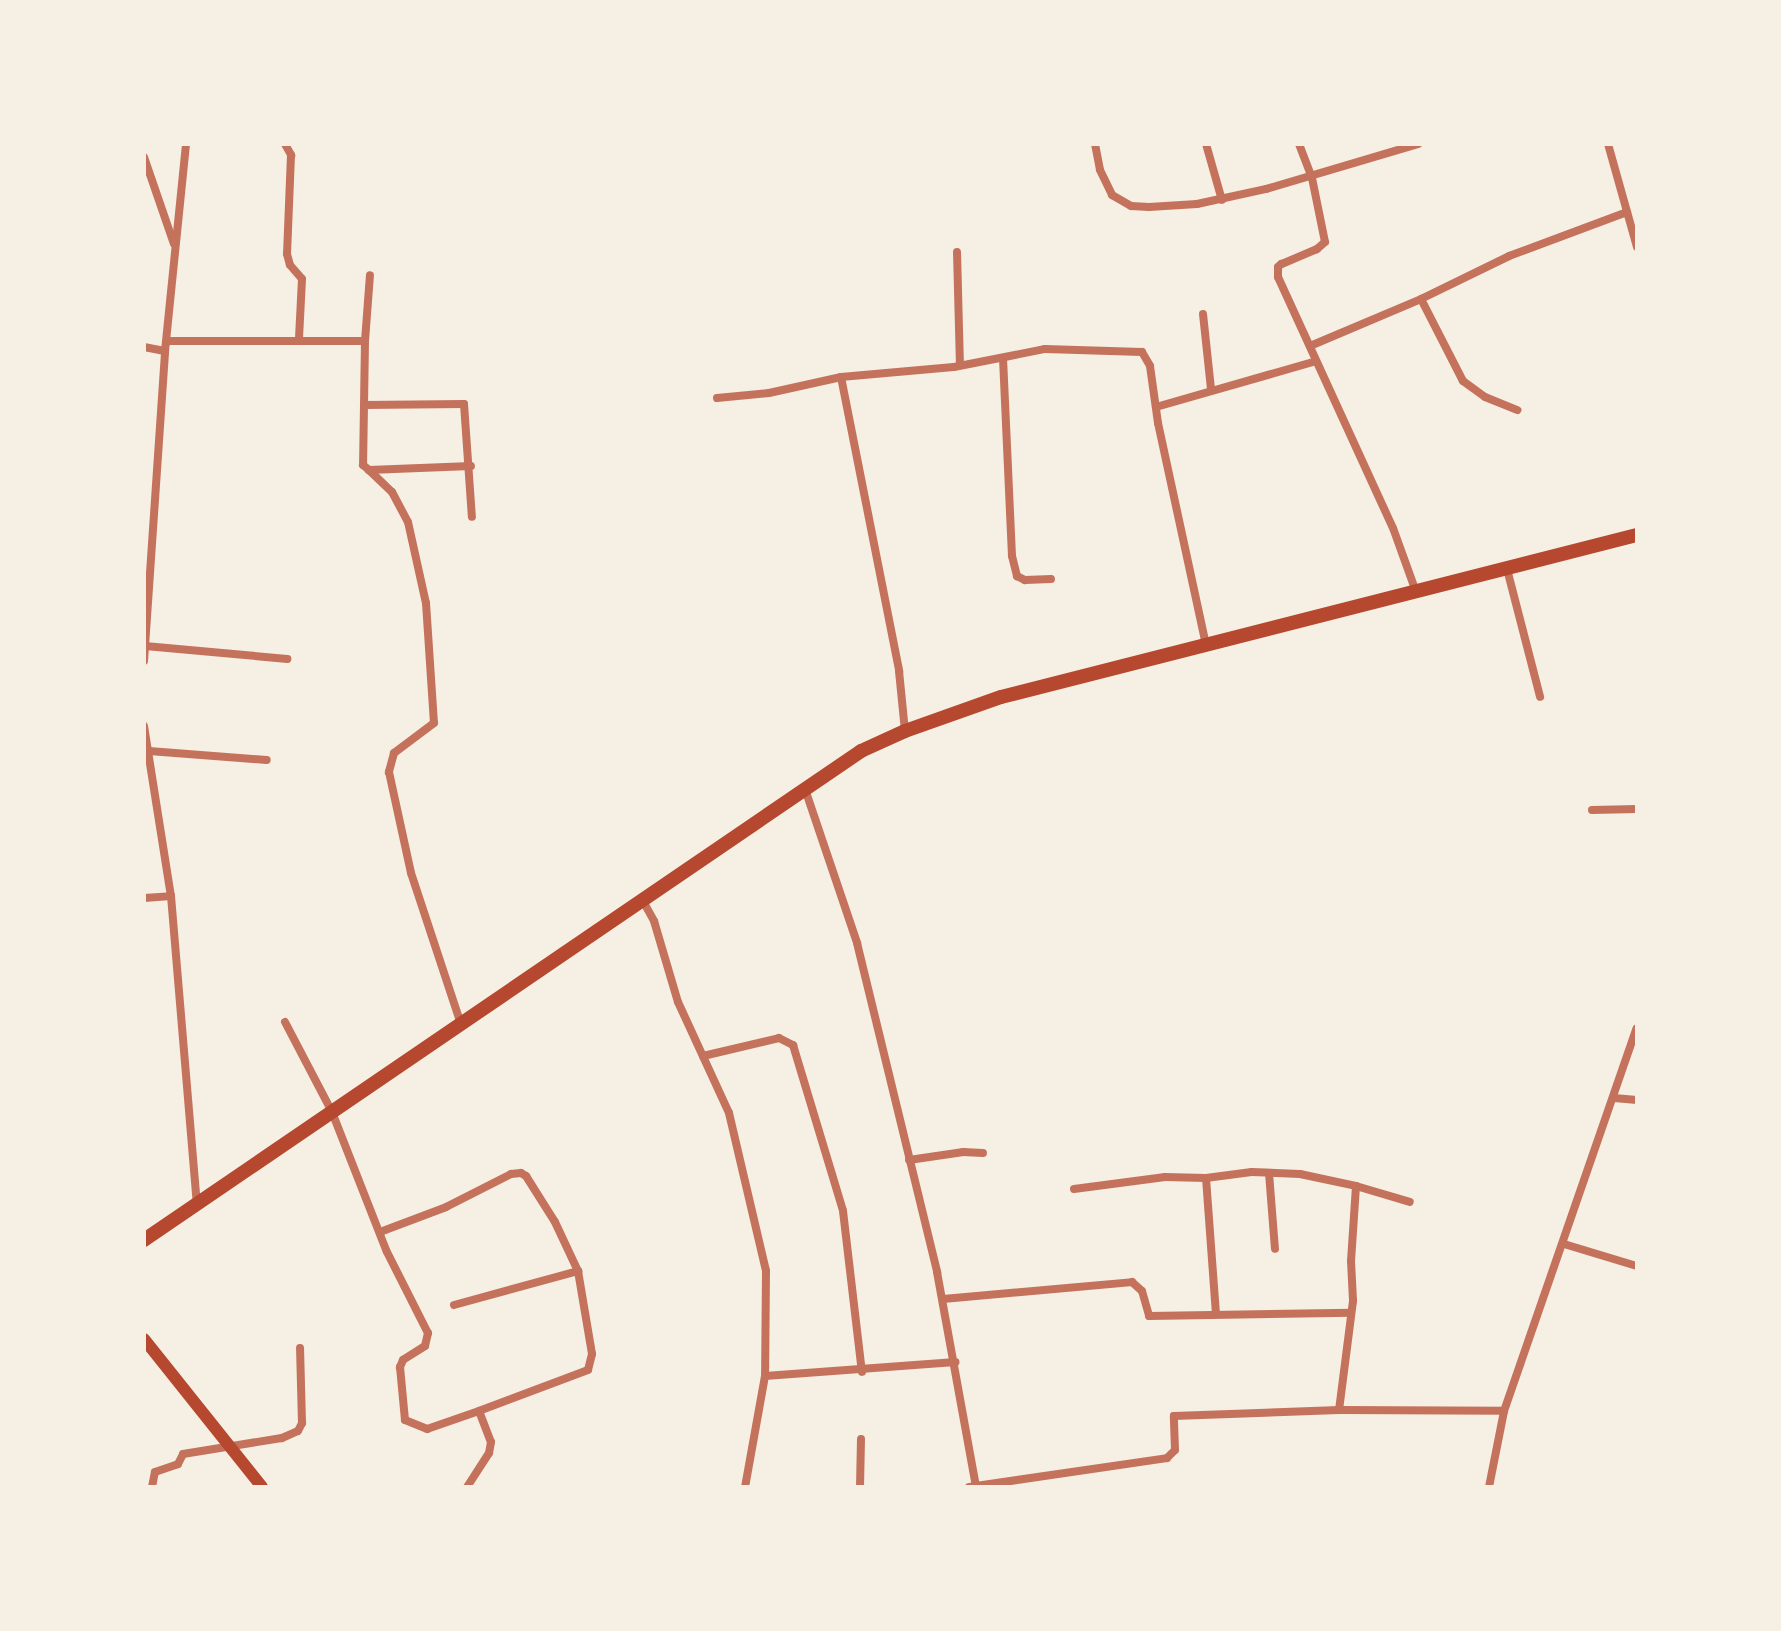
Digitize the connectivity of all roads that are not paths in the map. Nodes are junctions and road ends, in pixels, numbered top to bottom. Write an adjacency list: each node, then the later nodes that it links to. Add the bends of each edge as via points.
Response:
1 (186, 144): 14 (street)
2 (285, 144): 19 (street, via 291,155 287,254 302,279)
3 (1095, 144): 10 (street, via 1106,187 1131,206)
4 (1206, 144): 10 (street)
5 (1299, 144): 9 (street)
6 (1418, 144): 9 (street)
7 (1608, 144): 11 (street)
8 (144, 157): 14 (street)
9 (1312, 178): 10 (street); 22 (street, via 1325,244 1277,270)
10 (1222, 200)
11 (1627, 212): 12 (street); 17 (street, via 1509,256)
12 (1635, 230): 13 (street)
13 (1637, 247)
14 (175, 249): 21 (street)
15 (957, 252): 26 (street)
16 (370, 275): 20 (street)
17 (1421, 299): 22 (street); 32 (street, via 1463,381)
18 (1203, 314): 28 (street)
19 (299, 339): 20 (street); 21 (street)
20 (365, 341): 30 (street)
21 (166, 346): 23 (street); 36 (street)
22 (1310, 346): 25 (street)
23 (144, 347)
24 (1003, 358): 26 (street); 31 (street, via 1045,349 1139,351 1149,360); 40 (street, via 1012,556 1017,576)
25 (1316, 361): 28 (street); 41 (street, via 1393,528)
26 (960, 365): 27 (street)
27 (841, 377): 29 (street); 49 (street, via 899,671)
28 (1211, 389): 31 (street)
29 (717, 398)
30 (364, 405): 33 (street, via 462,402); 34 (street, via 362,462)
31 (1156, 407): 43 (street)
32 (1518, 410)
33 (471, 466): 34 (street); 37 (street)
34 (369, 470): 59 (street, via 392,492 408,522 426,603 434,723 394,753 389,772 411,873)
35 (144, 504): 36 (street)
36 (155, 504): 42 (street)
37 (472, 517)
38 (1637, 535): 39 (main road)
39 (1507, 569): 41 (main road); 47 (street)
40 (1051, 579)
41 (1416, 592): 43 (main road)
42 (146, 605): 44 (street)
43 (1207, 645): 49 (main road, via 1001,697)
44 (145, 646): 45 (street); 46 (street)
45 (287, 659)
46 (144, 661)
47 (1540, 697)
48 (144, 726): 50 (street)
49 (905, 731): 52 (main road, via 861,751)
50 (149, 751): 51 (street); 55 (street)
51 (267, 760)
52 (805, 789): 57 (main road); 66 (street, via 857,943)
53 (1637, 809): 54 (street)
54 (1592, 810)
55 (171, 896): 56 (street); 72 (street)
56 (144, 898)
57 (643, 901): 59 (main road); 61 (street)
58 (285, 1022): 64 (street)
59 (461, 1024): 64 (main road)
60 (1637, 1028): 62 (street)
61 (703, 1056): 86 (street, via 779,1038 793,1045 843,1211); 87 (street, via 729,1113 766,1271)
62 (1614, 1098): 63 (street); 75 (street)
63 (1637, 1100)
64 (332, 1112): 72 (main road); 73 (street)
65 (983, 1153): 66 (street)
66 (909, 1160): 79 (street)
67 (1269, 1173): 68 (street); 69 (street); 76 (street)
68 (1206, 1178): 70 (street, via 1165,1177); 81 (street)
69 (1356, 1186): 71 (street); 82 (street)
70 (1074, 1189)
71 (1410, 1202)
72 (197, 1204): 74 (main road)
73 (380, 1232): 78 (street, via 521,1173 549,1212); 89 (street, via 428,1333 425,1346 400,1367 405,1420 427,1429)
74 (144, 1240)
75 (1564, 1244): 77 (street); 90 (street)
76 (1275, 1249)
77 (1637, 1266)
78 (578, 1271): 80 (street); 89 (street, via 592,1354 585,1375)
79 (943, 1299): 81 (street, via 1132,1282 1142,1291 1149,1316); 85 (street)
80 (454, 1305)
81 (1216, 1313): 82 (street)
82 (1351, 1313): 88 (street)
83 (144, 1339): 92 (main road)
84 (300, 1348): 92 (street, via 298,1431 282,1438)
85 (955, 1362): 86 (street); 94 (street)
86 (862, 1372): 87 (street)
87 (765, 1376): 98 (street)
88 (1339, 1410): 90 (street); 93 (street, via 1174,1416 1175,1450 1167,1458)
89 (479, 1411): 97 (street, via 491,1442)
90 (1504, 1411): 101 (street)
91 (861, 1439): 99 (street)
92 (227, 1444): 95 (street, via 183,1454 178,1464 155,1472); 96 (main road)
93 (1036, 1482): 94 (street)
94 (976, 1486): 100 (street)
95 (152, 1487)
96 (262, 1487)
97 (467, 1487)
98 (745, 1487)
99 (860, 1487)
100 (969, 1487)
101 (1489, 1487)

